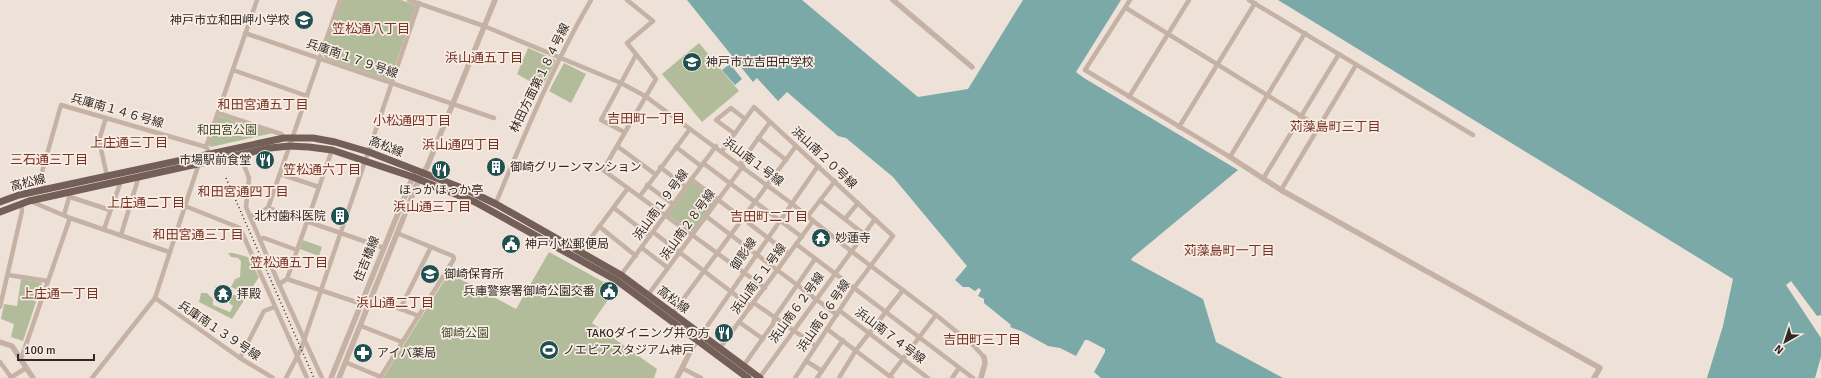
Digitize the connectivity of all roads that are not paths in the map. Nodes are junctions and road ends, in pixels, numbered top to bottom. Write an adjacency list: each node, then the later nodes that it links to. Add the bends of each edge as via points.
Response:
1 (257, 0): 15 (street)
2 (340, 0): 20 (street)
3 (408, 0): 12 (street, 浜山南１号線)
4 (495, 0): 14 (street)
5 (591, 0): 21 (street, 林田方面第１８４号線)
6 (627, 0): 19 (street, via 653,21 627,43)
7 (893, 0): 24 (street)
8 (1130, 0): 13 (street)
9 (1189, 0): 17 (street)
10 (1249, 0): 11 (street)
11 (1255, 3): 16 (street); 22 (street)
12 (419, 4): 14 (street, 浜山南１号線); 26 (street)
13 (1126, 8): 17 (street); 31 (street, via 1085,70)
14 (484, 26): 21 (street, 浜山南１号線); 32 (street)
15 (245, 33): 20 (street, 兵庫南１７９号線); 25 (street)
16 (1304, 33): 18 (street); 28 (street)
17 (1168, 34): 22 (street); 31 (street)
18 (1339, 54): 23 (street); 34 (street)
19 (636, 55): 27 (street); 30 (street, via 656,79)
20 (319, 58): 26 (street, 兵庫南１７９号線); 29 (street)
21 (561, 58): 27 (street, 浜山南１号線); 95 (street, 林田方面第１８４号線, via 517,149)
22 (1218, 64): 28 (street); 39 (street)
23 (1356, 65): 40 (street); 44 (street)
24 (972, 67)
25 (232, 70): 29 (street); 33 (street)
26 (392, 83): 32 (street, 兵庫南１７９号線); 56 (street)
27 (621, 83): 30 (street, 浜山南１号線); 42 (street, via 601,120)
28 (1268, 95): 34 (street); 58 (street)
29 (307, 96): 46 (street)
30 (645, 96): 41 (street, 浜山南１号線); 42 (street)
31 (1129, 97): 39 (street)
32 (452, 104): 36 (street, 兵庫南１７９号線); 68 (street, via 427,167)
33 (218, 112): 45 (street, via 281,134); 53 (street)
34 (1301, 116): 40 (street); 72 (street)
35 (106, 118): 53 (street, 兵庫南１４６号線); 69 (street, via 99,140); 81 (street, 兵庫南１４６号線, via 61,105 42,172)
36 (494, 118)
37 (745, 119): 38 (street, 浜山南２０号線, via 754,107); 43 (street, 浜山南２０号線); 43 (street, via 731,108 716,120)
38 (770, 122): 47 (street, 浜山南２８号線); 51 (street, 浜山南２０号線)
39 (1179, 127): 58 (street)
40 (1319, 127): 82 (street)
41 (690, 129): 50 (street, 浜山南１号線); 52 (street)
42 (624, 132): 49 (street)
43 (734, 134): 55 (street, 浜山南２０号線)
44 (1473, 135)
45 (284, 138): 46 (main road, 高松線); 53 (main road, 高松線)
46 (292, 138): 48 (street); 56 (main road, 高松線, via 313,138)
47 (758, 138): 60 (street); 63 (street, 浜山南２８号線)
48 (289, 146): 54 (main road, 高松線); 57 (main road, 高松線); 66 (street)
49 (617, 146): 67 (street); 80 (street, via 602,170)
50 (716, 146): 55 (street, 浜山南１号線); 62 (street, 浜山南１９号線)
51 (796, 146): 60 (street); 64 (street, 浜山南２０号線)
52 (676, 147): 62 (street); 65 (street)
53 (208, 150): 59 (main road, 高松線)
54 (332, 150): 61 (main road, 高松線); 79 (street)
55 (722, 151): 63 (street, 浜山南１号線)
56 (369, 152): 61 (street); 68 (main road, 高松線)
57 (240, 155): 59 (main road, 高松線); 103 (street, via 250,178 246,207)
58 (1230, 157): 72 (street)
59 (199, 160): 69 (main road, 高松線); 70 (main road, 高松線); 94 (street)
60 (786, 160): 77 (street)
61 (365, 161): 68 (main road, 高松線); 114 (street)
62 (702, 164): 71 (street, 浜山南１９号線); 75 (street)
63 (742, 165): 75 (street, 浜山南２８号線); 77 (street, 浜山南１号線)
64 (818, 166): 74 (street, 浜山南２０号線); 91 (street, 御影線)
65 (660, 167): 67 (street); 78 (street)
66 (280, 174): 79 (street); 96 (street)
67 (655, 174): 76 (street)
68 (417, 175): 95 (main road, 高松線, via 467,190); 115 (street, 住吉橋線); 126 (street, 住吉橋線)
69 (107, 176): 81 (main road, 高松線)
70 (139, 176): 73 (main road, 高松線); 118 (street)
71 (691, 179): 78 (street, 浜山南１９号線); 85 (street)
72 (1263, 179): 82 (street)
73 (121, 181): 83 (main road, 高松線); 98 (street)
74 (835, 181): 86 (street); 92 (street, 浜山南２０号線)
75 (731, 184): 85 (street, 浜山南２８号線); 89 (street)
76 (648, 185): 84 (street); 93 (street)
77 (768, 185): 89 (street); 91 (street, 浜山南１号線)
78 (686, 186): 93 (street, 浜山南１９号線)
79 (319, 187): 111 (street)
80 (628, 188): 84 (street); 97 (street)
81 (44, 190): 88 (main road, 高松線)
82 (1281, 190): 222 (street, via 1600,368)
83 (70, 194): 87 (main road, 高松線); 98 (street); 101 (street)
84 (640, 196): 100 (street)
85 (718, 200): 104 (street, 浜山南２８号線); 106 (street)
86 (820, 200): 102 (street); 107 (street)
87 (30, 201): 90 (main road, 高松線); 101 (street)
88 (0, 202)
89 (755, 202): 106 (street); 109 (street)
90 (21, 203): 99 (main road, 高松線); 144 (street, via 22,211)
91 (791, 203): 102 (street, 浜山南１号線); 109 (street, 御影線)
92 (858, 203): 107 (street); 108 (street, 浜山南２０号線)
93 (673, 204): 100 (street, 浜山南１９号線)
94 (185, 206): 131 (street); 163 (street, via 240,228)
95 (494, 207): 129 (main road, 高松線); 176 (main road, 高松線, via 616,280)
96 (268, 208): 103 (street); 111 (street)
97 (614, 208): 112 (street); 116 (street)
98 (110, 210): 113 (street)
99 (0, 212)
100 (666, 214): 116 (street, 浜山南１９号線); 119 (street)
101 (64, 215): 105 (street)
102 (808, 216): 110 (street, 浜山南１号線)
103 (250, 217): 123 (street)
104 (707, 217): 119 (street, 浜山南２８号線); 120 (street, 浜山南７４号線)
105 (70, 218): 113 (street); 147 (street)
106 (743, 219): 120 (street); 122 (street)
107 (845, 219): 117 (street)
108 (875, 219): 117 (street, 浜山南６２号線); 138 (street, 浜山南２０号線, via 893,236)
109 (780, 220): 121 (street); 122 (street, 御影線)
110 (813, 220): 121 (street, 浜山南５１号線); 130 (street, 浜山南１号線)
111 (307, 222): 114 (street); 128 (street)
112 (600, 227): 129 (street); 136 (street)
113 (104, 229): 118 (street)
114 (340, 233): 126 (street); 152 (street)
115 (398, 233): 125 (street); 157 (street, 住吉橋線)
116 (652, 234): 127 (street, 浜山南１９号線); 132 (street)
117 (864, 234): 130 (street, 浜山南６２号線)
118 (121, 235): 131 (street)
119 (693, 235): 132 (street, 浜山南２８号線); 133 (street)
120 (731, 235): 133 (street); 134 (street, 浜山南７４号線)
121 (802, 237): 124 (street, 浜山南５１号線)
122 (767, 238): 134 (street, 御影線); 135 (street)
123 (260, 239): 128 (street, via 264,238); 148 (street)
124 (796, 244): 135 (street, 浜山南５１号線); 137 (street)
125 (431, 247): 164 (street); 169 (street, via 453,256 454,259)
126 (384, 248): 159 (street, 住吉橋線)
127 (642, 248): 136 (street, 浜山南１９号線); 139 (street)
128 (297, 250): 146 (street)
129 (581, 251): 145 (main road, 高松線)
130 (851, 251): 138 (street, 浜山南１号線); 143 (street, 浜山南６２号線)
131 (169, 252): 156 (street)
132 (680, 252): 139 (street, 浜山南２８号線); 141 (street)
133 (717, 253): 141 (street); 142 (street)
134 (756, 254): 140 (street, 浜山南７４号線); 142 (street, 御影線)
135 (789, 254): 140 (street, 浜山南５１号線)
136 (636, 256): 145 (street, 浜山南１９号線)
137 (815, 259): 143 (street); 149 (street)
138 (871, 265): 151 (street, 浜山南６６号線); 153 (street, 浜山南１号線)
139 (668, 268): 155 (street, 浜山南２８号線)
140 (777, 270): 149 (street, 浜山南７４号線); 150 (street, 浜山南５１号線)
141 (704, 271): 154 (street); 167 (street)
142 (744, 273): 150 (street); 154 (street, 御影線)
143 (834, 274): 151 (street); 158 (street, 浜山南６２号線)
144 (8, 275): 147 (street); 162 (street)
145 (622, 275): 155 (main road, 高松線)
146 (287, 279): 148 (street); 152 (street)
147 (48, 281): 189 (street)
148 (278, 284): 178 (street)
149 (796, 285): 158 (street, 浜山南７４号線); 170 (street)
150 (765, 288): 160 (street, 浜山南５１号線)
151 (854, 288): 165 (street, 浜山南６６号線); 166 (street)
152 (321, 290): 159 (street); 178 (street)
153 (903, 290): 166 (street); 168 (street, 浜山南１号線)
154 (731, 291): 160 (street); 176 (street, 御影線)
155 (648, 295): 167 (main road, 高松線)
156 (155, 298): 188 (street, 兵庫南１３９号線); 203 (street)
157 (371, 298): 161 (street, 住吉橋線); 164 (street)
158 (816, 300): 165 (street, 浜山南７４号線); 174 (street, 浜山南６２号線)
159 (362, 304): 161 (street); 208 (street, 住吉橋線)
160 (752, 305): 170 (street); 171 (street, 浜山南５１号線)
161 (368, 306): 172 (street, 住吉橋線)
162 (0, 307)
163 (274, 307): 186 (street); 188 (street, via 264,311)
164 (400, 309): 169 (street)
165 (838, 313): 173 (street, 浜山南６６号線); 175 (street, 浜山南７４号線)
166 (886, 313): 175 (street); 177 (street)
167 (673, 314): 176 (main road, 高松線)
168 (936, 315): 177 (street); 187 (street, 浜山南１号線)
169 (419, 316): 182 (street)
170 (775, 317): 174 (street); 179 (street, via 774,324)
171 (739, 322): 179 (street); 184 (street, 浜山南５１号線)
172 (360, 326): 182 (street); 193 (street, 住吉橋線)
173 (827, 329): 180 (street); 183 (street, 浜山南６６号線)
174 (794, 330): 183 (street); 213 (street, 浜山南６２号線)
175 (870, 334): 185 (street); 190 (street, 浜山南７４号線)
176 (699, 338): 184 (main road, 高松線); 196 (street); 212 (main road, 高松線)
177 (920, 338): 190 (street); 197 (street)
178 (304, 339): 186 (street); 207 (street)
179 (762, 339): 194 (street)
180 (843, 340): 185 (street); 198 (street)
181 (0, 342): 189 (street, via 12,346)
182 (402, 342): 201 (street)
183 (816, 346): 191 (street, 浜山南６６号線)
184 (720, 348): 194 (main road, 高松線)
185 (856, 350): 199 (street); 216 (street)
186 (298, 356): 205 (street); 206 (street)
187 (984, 356): 221 (street)
188 (240, 358): 204 (street, 兵庫南１３９号線)
189 (21, 359): 195 (street)
190 (903, 359): 199 (street); 218 (street, 浜山南７４号線)
191 (806, 361): 198 (street); 214 (street, 浜山南６６号線)
192 (0, 362): 200 (street)
193 (345, 362): 201 (street); 209 (street, 住吉橋線)
194 (744, 365): 213 (main road, 高松線)
195 (26, 368): 200 (street); 202 (street)
196 (682, 368): 210 (street); 211 (street)
197 (959, 368): 219 (street); 220 (street)
198 (822, 372): 215 (street)
199 (890, 376): 217 (street)
200 (11, 377)
201 (381, 377)
202 (33, 378)
203 (92, 378)
204 (273, 378)
205 (286, 378)
206 (307, 378)
207 (322, 378)
208 (331, 378)
209 (338, 378)
210 (677, 378)
211 (702, 378)
212 (748, 378)
213 (760, 378)
214 (795, 378)
215 (817, 378)
216 (839, 378)
217 (883, 378)
218 (928, 378)
219 (952, 378)
220 (973, 378)
221 (981, 378)
222 (1594, 378)

